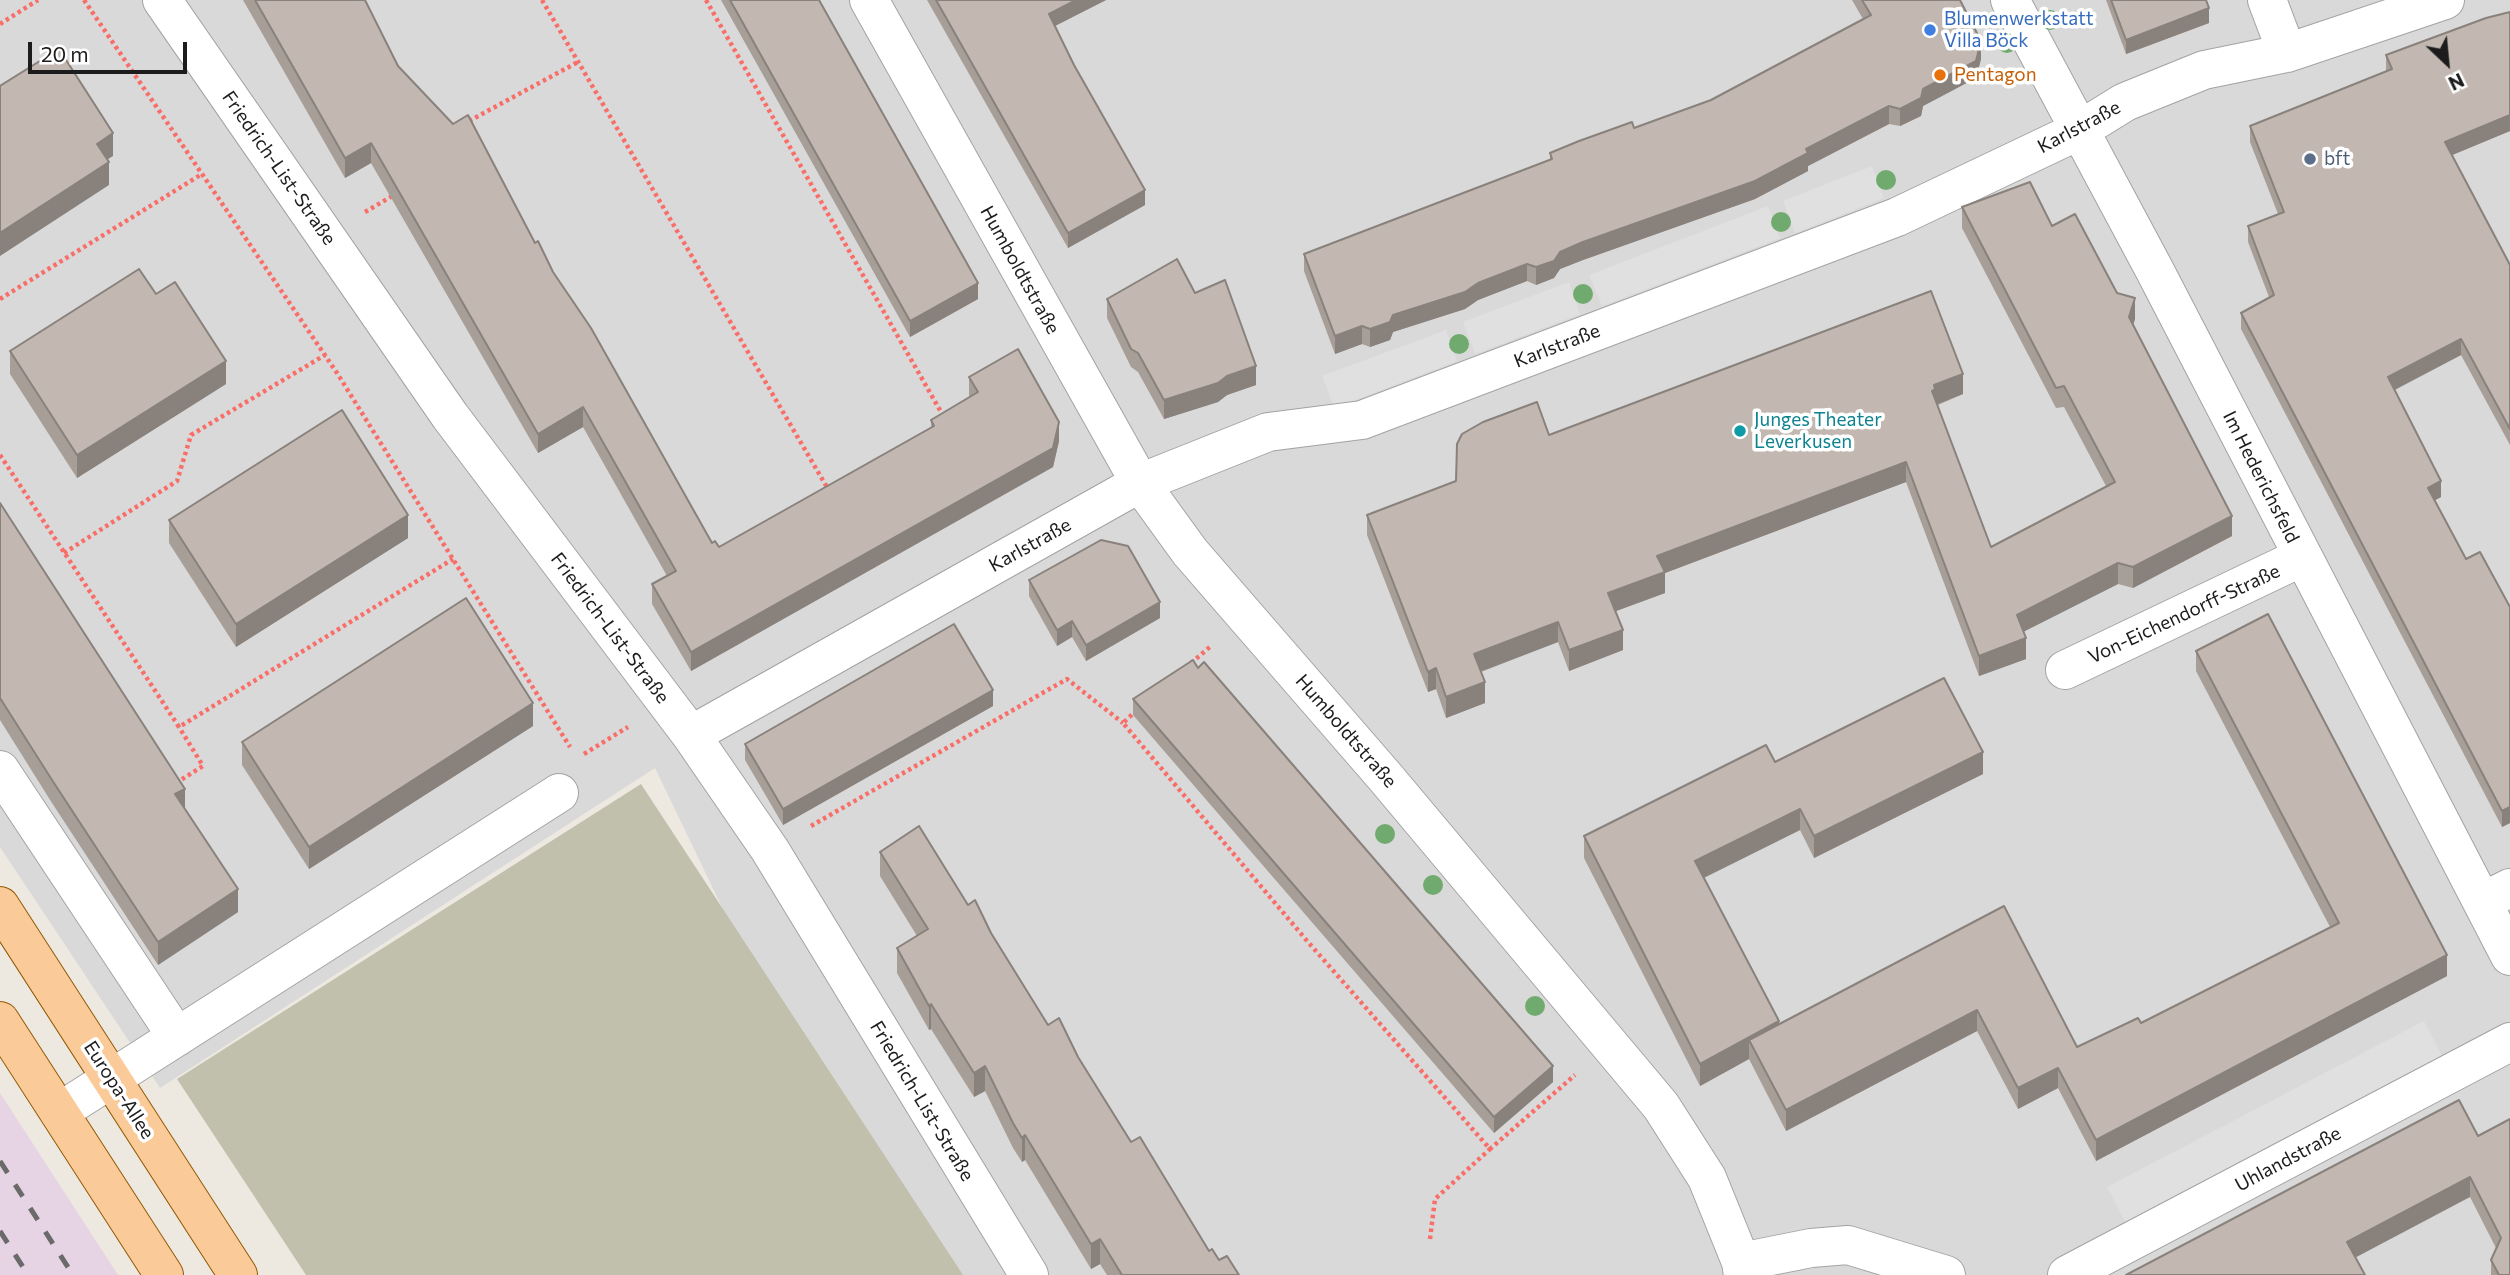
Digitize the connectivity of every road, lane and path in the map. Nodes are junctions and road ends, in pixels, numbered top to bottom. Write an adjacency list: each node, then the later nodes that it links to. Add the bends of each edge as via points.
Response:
1 (38, 0): 10 (path)
2 (83, 0): 15 (path)
3 (162, 0): 17 (street, Friedrich-List-Straße)
4 (542, 0): 12 (path)
5 (706, 0): 20 (path, via 946,420)
6 (869, 0): 23 (street, Humboldtstraße)
7 (2010, 0): 14 (street, Im Hederichsfeld)
8 (2267, 0): 11 (street)
9 (2445, 0): 11 (street, Karlstraße)
10 (0, 24)
11 (2287, 53): 14 (street, Karlstraße, via 2204,70 2125,102)
12 (578, 61): 13 (path); 24 (path)
13 (461, 126)
14 (2078, 131): 23 (street, Karlstraße, via 1897,217 1362,420 1268,432); 27 (street, Im Hederichsfeld)
15 (202, 174): 18 (path); 19 (path)
16 (401, 191): 17 (path)
17 (324, 234): 36 (street, Friedrich-List-Straße, via 450,416)
18 (0, 299)
19 (325, 355): 26 (path, via 191,435 177,481); 28 (path)
20 (937, 425)
21 (0, 455): 26 (path)
22 (839, 483): 24 (path)
23 (1140, 483): 29 (street, Humboldtstraße, via 1190,552); 36 (street, Karlstraße)
24 (828, 490): 25 (path)
25 (816, 497)
26 (64, 553): 34 (path)
27 (2302, 557): 31 (street, Von-Eichendorff-Straße); 41 (street, Im Hederichsfeld)
28 (453, 559): 34 (path); 35 (path, via 577,758)
29 (1246, 615): 30 (path); 47 (street, Humboldtstraße)
30 (1185, 669)
31 (2065, 670)
32 (1144, 705): 33 (path)
33 (1123, 723): 40 (path, via 1068,679); 50 (path)
34 (179, 727): 38 (path, via 202,766)
35 (623, 730)
36 (691, 735): 40 (street, Friedrich-List-Straße)
37 (0, 770): 45 (street)
38 (169, 787)
39 (559, 793): 45 (street)
40 (770, 850): 55 (street, Friedrich-List-Straße)
41 (2496, 895): 43 (street, Im Hederichsfeld)
42 (0, 906): 48 (main road, Europa-Allee)
43 (2510, 956)
44 (0, 1021): 49 (main road)
45 (177, 1037): 48 (street)
46 (2510, 1042): 57 (street, Uhlandstraße)
47 (1611, 1044): 50 (path); 52 (street, Humboldtstraße, via 1661,1106 1707,1178)
48 (112, 1079): 49 (street); 54 (main road, Europa-Allee)
49 (59, 1112): 53 (main road)
50 (1490, 1149): 51 (path, via 1435,1199)
51 (1430, 1239)
52 (1742, 1268): 56 (street, Humboldtstraße, via 1811,1248 1848,1245)
53 (163, 1275)
54 (238, 1275)
55 (1029, 1275)
56 (1946, 1275)
57 (2067, 1275)

